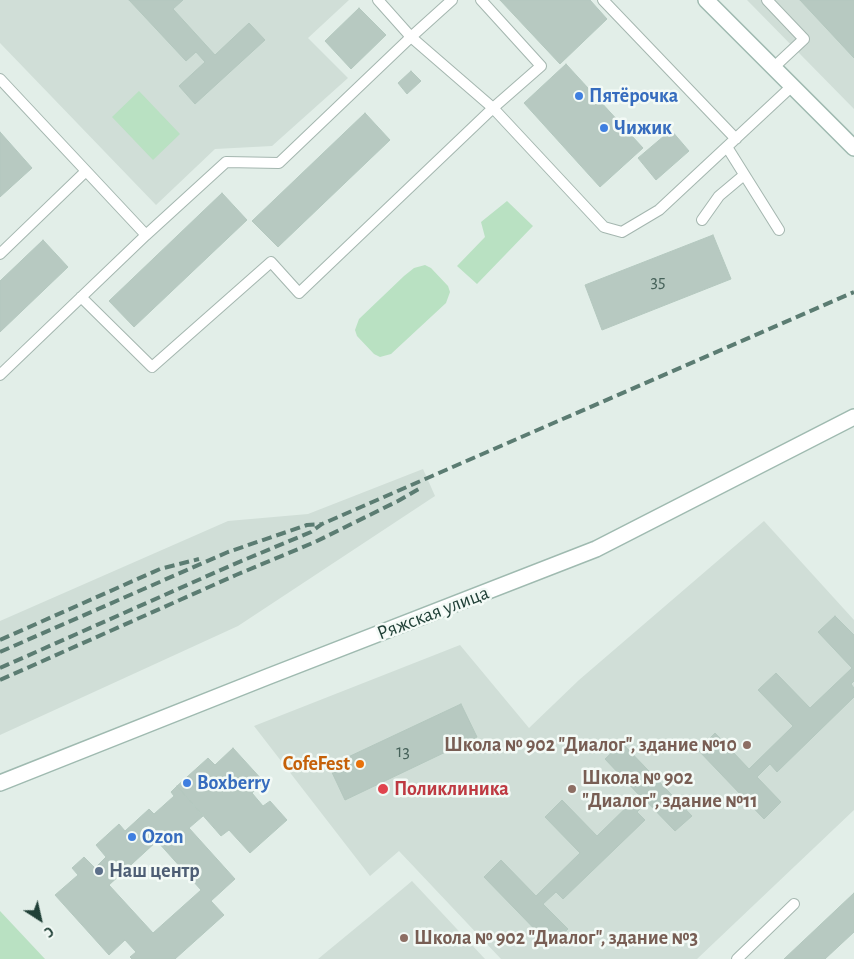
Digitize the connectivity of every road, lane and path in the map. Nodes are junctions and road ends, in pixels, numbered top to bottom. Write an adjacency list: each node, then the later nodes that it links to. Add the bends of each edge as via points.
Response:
1 (378, 0): 7 (lane)
2 (452, 0): 7 (lane)
3 (481, 0): 11 (lane, via 541,66)
4 (603, 0): 12 (lane)
5 (706, 0): 8 (street)
6 (767, 0): 8 (lane, via 804,39)
7 (411, 37): 11 (lane); 19 (lane, via 279,163 226,162)
8 (772, 68): 10 (street)
9 (0, 79): 15 (lane)
10 (791, 87): 12 (lane); 14 (street)
11 (493, 108): 13 (lane, via 604,227 622,232 659,210); 23 (lane, via 299,293 271,262 152,366)
12 (736, 139): 13 (lane)
13 (726, 147): 16 (lane)
14 (854, 148)
15 (85, 172): 19 (lane); 21 (lane)
16 (744, 175): 17 (lane, via 720,196); 18 (lane)
17 (702, 220)
18 (779, 230)
19 (146, 235): 23 (lane)
20 (0, 237): 21 (lane)
21 (8, 246): 22 (lane)
22 (0, 254)
23 (81, 298): 24 (lane)
24 (0, 375)
25 (854, 417): 26 (street, Ряжская улица, via 596,549)
26 (0, 784)
27 (794, 904): 28 (lane)
28 (737, 959)

